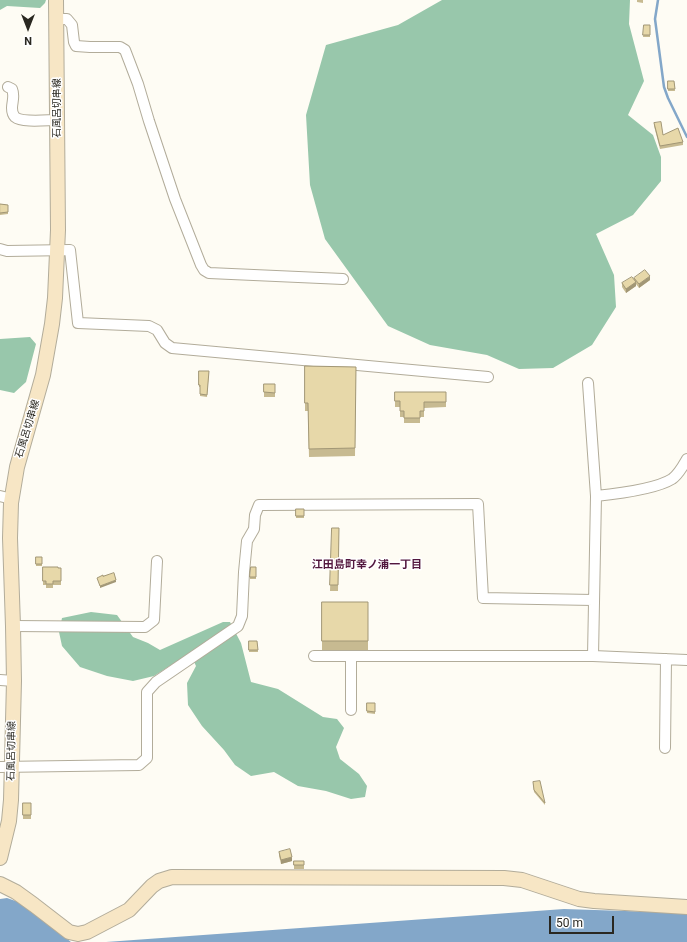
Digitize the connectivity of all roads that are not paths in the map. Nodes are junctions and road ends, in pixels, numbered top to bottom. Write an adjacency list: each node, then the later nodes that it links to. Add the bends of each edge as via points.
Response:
1 (56, 0): 2 (main road, 石風呂切串線)
2 (56, 19): 4 (main road, 石風呂切串線); 7 (street, via 67,19 72,25 76,46 120,47 125,50 175,199 204,270)
3 (8, 87): 4 (street, via 14,93 12,109 16,118)
4 (57, 120): 6 (main road, 石風呂切串線)
5 (0, 249): 6 (street, via 6,252)
6 (56, 251): 8 (street, via 70,250 78,323 149,326 158,330 164,343 172,348); 12 (main road, 石風呂切串線, via 55,298 48,349 37,400)
7 (343, 279)
8 (488, 377)
9 (588, 383): 11 (street)
10 (687, 459): 11 (street, via 678,474 666,482 622,493)
11 (596, 496): 14 (street)
12 (6, 497): 15 (main road, 石風呂切串線, via 10,532)
13 (157, 561): 15 (street, via 154,620 146,627)
14 (593, 600): 18 (street); 24 (street, via 483,598 478,504 259,505 254,529 248,541 242,616 238,626 156,682 147,692 147,758 139,766)
15 (13, 626): 21 (main road, 石風呂切串線)
16 (314, 656): 17 (street)
17 (351, 656): 18 (street); 22 (street)
18 (593, 656): 19 (street)
19 (666, 660): 20 (street); 23 (street)
20 (687, 660)
21 (7, 681): 24 (main road, 石風呂切串線)
22 (351, 710)
23 (664, 748)
24 (6, 767): 25 (main road, 石風呂切串線, via 11,800)
25 (0, 858)
26 (0, 884): 27 (main road, via 16,892 69,932 78,934 87,932 129,910 152,886 172,877 504,878 522,880 579,899)
27 (687, 907)

